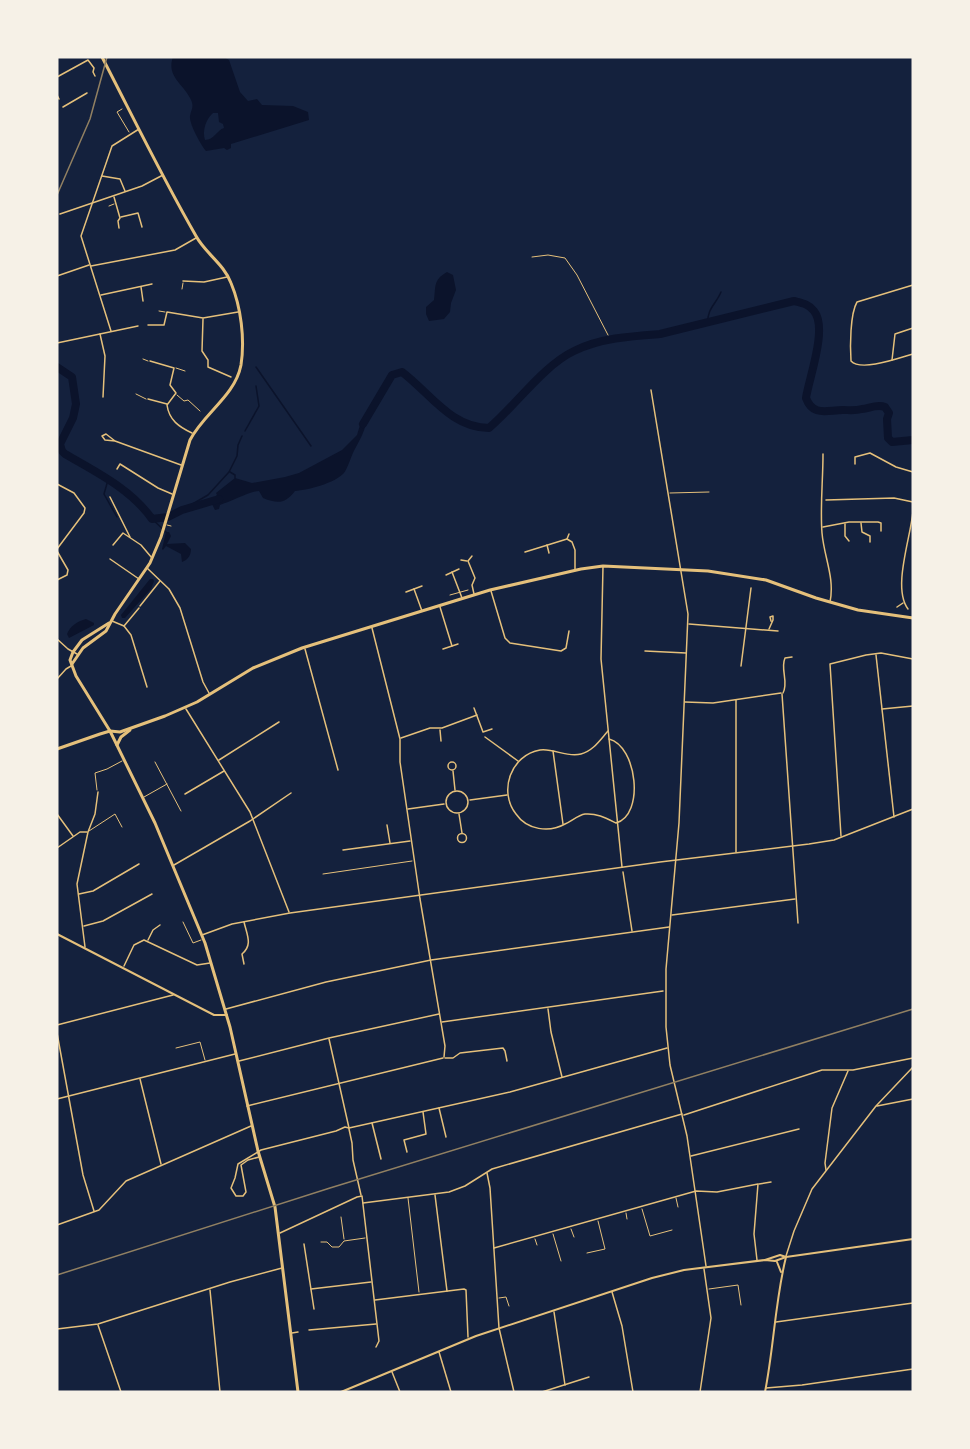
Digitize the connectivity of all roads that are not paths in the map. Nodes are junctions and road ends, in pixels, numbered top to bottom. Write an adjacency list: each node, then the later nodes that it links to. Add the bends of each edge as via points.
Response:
1 (102, 57): 10 (main road)
2 (88, 58): 3 (street); 4 (street)
3 (95, 75)
4 (57, 77)
5 (87, 93): 8 (street)
6 (57, 95): 7 (street)
7 (59, 99)
8 (63, 107)
9 (123, 109): 11 (lane, via 117,112)
10 (140, 129): 11 (street); 13 (main road)
11 (130, 134): 12 (street, via 112,146)
12 (101, 175): 14 (street, via 120,179); 16 (street)
13 (164, 175): 14 (street); 25 (main road)
14 (126, 192): 15 (street)
15 (114, 196): 16 (street); 17 (street)
16 (91, 204): 21 (street); 27 (street, via 81,236)
17 (116, 204): 18 (lane); 22 (street)
18 (109, 206)
19 (137, 209): 20 (lane)
20 (138, 213): 22 (street); 23 (street)
21 (60, 214)
22 (120, 218): 24 (street)
23 (142, 227)
24 (119, 228)
25 (197, 238): 27 (street, via 175,250); 29 (main road)
26 (532, 257): 46 (lane, via 565,258)
27 (90, 265): 28 (street); 35 (street)
28 (57, 276)
29 (228, 277): 30 (street, via 204,282); 39 (main road)
30 (183, 280): 34 (lane)
31 (152, 284): 33 (street)
32 (913, 285): 50 (street, via 857,302 854,309 853,364)
33 (141, 286): 35 (street); 36 (street)
34 (182, 289)
35 (100, 295): 44 (street)
36 (143, 301)
37 (159, 311): 38 (lane)
38 (167, 312): 40 (street); 41 (street, via 164,325)
39 (239, 312): 40 (street); 62 (main road, via 242,345 238,372 226,396)
40 (203, 318): 54 (street, via 202,351 208,367)
41 (148, 325)
42 (138, 326): 44 (street)
43 (913, 328): 50 (street, via 894,336)
44 (111, 331): 45 (street)
45 (100, 333): 47 (street); 58 (street, via 105,356)
46 (608, 335)
47 (57, 343)
48 (913, 354): 50 (street)
49 (142, 359): 51 (lane)
50 (892, 360)
51 (150, 361): 52 (street)
52 (174, 368): 53 (lane); 56 (street, via 170,385)
53 (184, 371)
54 (231, 377)
55 (651, 390): 71 (street)
56 (176, 393): 60 (street); 61 (lane)
57 (136, 394): 59 (lane)
58 (103, 397)
59 (148, 399): 60 (street)
60 (168, 405): 62 (street, via 172,419)
61 (200, 411)
62 (193, 434): 66 (main road)
63 (115, 441): 66 (street)
64 (823, 454): 74 (street)
65 (855, 464): 68 (street, via 855,457 870,453)
66 (181, 465): 72 (main road)
67 (117, 469): 72 (street, via 119,463)
68 (913, 472)
69 (57, 484): 91 (street, via 74,493 85,508)
70 (709, 492): 71 (lane)
71 (668, 493): 103 (street)
72 (173, 495): 80 (main road)
73 (110, 497): 85 (street)
74 (822, 499): 75 (lane); 82 (street)
75 (826, 500): 76 (street, via 894,498)
76 (913, 502)
77 (913, 511): 121 (street, via 902,572)
78 (861, 522): 79 (street); 83 (street, via 880,522); 88 (street, via 862,532 870,536)
79 (845, 523): 82 (street); 87 (street)
80 (165, 526): 81 (lane); 95 (main road)
81 (171, 526)
82 (822, 527): 122 (street, via 832,581)
83 (881, 531)
84 (569, 534): 86 (street)
85 (131, 538): 89 (street, via 123,533); 95 (street)
86 (567, 539): 90 (street); 104 (street, via 573,544)
87 (849, 541)
88 (870, 542)
89 (113, 545)
90 (547, 545): 92 (street); 93 (street)
91 (57, 550): 107 (street, via 68,570 67,575)
92 (525, 552)
93 (549, 552)
94 (472, 556): 98 (street)
95 (153, 558): 101 (main road)
96 (112, 560): 99 (lane); 108 (street)
97 (460, 560): 98 (street)
98 (468, 561): 119 (street, via 476,578 472,585)
99 (111, 564)
100 (603, 566): 103 (main road); 104 (main road); 167 (street, via 601,650)
101 (147, 568): 108 (main road); 109 (street)
102 (459, 569): 105 (street)
103 (680, 569): 122 (main road, via 766,580); 130 (street)
104 (575, 570): 115 (main road)
105 (452, 572): 106 (street); 117 (street)
106 (446, 574)
107 (57, 580)
108 (140, 580): 129 (main road)
109 (160, 580): 131 (street); 153 (street, via 180,608)
110 (420, 581): 111 (lane)
111 (422, 586): 113 (street)
112 (751, 588): 133 (street)
113 (414, 589): 116 (street); 126 (street)
114 (468, 590): 117 (lane)
115 (490, 590): 119 (main road); 136 (street, via 505,638 512,645 563,650)
116 (406, 592)
117 (460, 592): 118 (lane); 120 (street)
118 (450, 595)
119 (474, 595): 120 (main road)
120 (462, 599): 123 (main road)
121 (904, 602): 124 (street); 125 (street)
122 (830, 603): 127 (main road)
123 (440, 606): 126 (main road); 139 (street)
124 (897, 607)
125 (908, 609)
126 (423, 611): 132 (main road)
127 (913, 618)
128 (771, 621): 134 (street)
129 (110, 622): 131 (street); 143 (main road, via 82,640); 145 (main road, via 106,632)
130 (688, 624): 133 (street); 144 (street)
131 (124, 626): 152 (street, via 131,635)
132 (372, 628): 140 (main road); 169 (street)
133 (745, 628): 134 (street); 150 (street)
134 (768, 630): 135 (street)
135 (778, 631)
136 (569, 632)
137 (57, 639): 143 (street)
138 (458, 644): 139 (street)
139 (452, 646): 141 (street)
140 (305, 647): 153 (main road, via 253,668); 180 (street)
141 (443, 649)
142 (645, 651): 144 (street)
143 (73, 652): 145 (street); 149 (main road)
144 (687, 653): 156 (street)
145 (78, 654): 149 (main road)
146 (875, 654): 148 (street); 160 (street); 205 (street, via 830,666)
147 (792, 657): 154 (street, via 784,659)
148 (913, 659)
149 (72, 665): 151 (street); 166 (main road)
150 (741, 666)
151 (57, 679)
152 (147, 687)
153 (209, 693): 158 (main road)
154 (782, 694): 155 (street); 208 (street)
155 (736, 700): 156 (street); 211 (street)
156 (685, 702): 212 (street)
157 (913, 706): 160 (street)
158 (185, 707): 163 (main road); 176 (street)
159 (474, 708): 161 (street)
160 (882, 709): 196 (street)
161 (477, 715): 164 (street); 165 (street, via 483,732)
162 (279, 723): 176 (street)
163 (131, 728): 166 (main road); 172 (main road)
164 (440, 728): 169 (street); 171 (street)
165 (492, 729)
166 (110, 731): 172 (main road); 173 (main road)
167 (608, 731): 170 (street); 174 (street, via 583,754)
168 (485, 737): 178 (street)
169 (400, 739): 191 (street)
170 (609, 739): 198 (street); 198 (street, via 624,751 634,778 630,808)
171 (441, 741)
172 (117, 745): 175 (main road)
173 (57, 749)
174 (553, 750): 178 (street, via 533,752); 200 (street)
175 (124, 761): 184 (lane, via 95,773); 188 (main road)
176 (218, 761): 179 (street)
177 (154, 762): 182 (lane)
178 (518, 762): 187 (street, via 509,778)
179 (224, 770): 185 (street); 197 (street)
180 (339, 770)
181 (453, 770): 183 (street)
182 (168, 784): 188 (lane); 193 (lane)
183 (456, 791): 189 (street, via 464,793); 190 (street, via 448,795)
184 (98, 792): 202 (street)
185 (185, 794)
186 (291, 794): 197 (street)
187 (508, 795): 189 (street); 200 (street, via 516,815 526,824 544,829)
188 (143, 798): 215 (main road)
189 (468, 800): 194 (street, via 467,807)
190 (446, 803): 191 (street); 194 (street, via 451,811)
191 (407, 809): 206 (street)
192 (913, 809): 196 (street)
193 (181, 811)
194 (459, 813): 203 (street)
195 (57, 814): 204 (street)
196 (894, 817): 205 (street)
197 (253, 820): 215 (street); 223 (street)
198 (617, 823): 200 (street, via 600,815 585,814); 216 (street)
199 (387, 825): 207 (street)
200 (564, 825)
201 (122, 827): 202 (lane, via 115,814)
202 (88, 832): 204 (street); 219 (street)
203 (462, 833)
204 (74, 837): 209 (street)
205 (841, 837): 208 (street)
206 (411, 841): 207 (street); 213 (street)
207 (390, 844): 210 (street)
208 (793, 847): 211 (street); 222 (street)
209 (57, 848)
210 (343, 850)
211 (736, 853): 212 (street)
212 (676, 860): 216 (street); 224 (street)
213 (414, 861): 218 (lane); 221 (street)
214 (139, 864): 219 (street, via 93,891)
215 (174, 865): 233 (main road)
216 (622, 868): 221 (street)
217 (623, 872): 231 (street)
218 (323, 874)
219 (78, 894): 229 (street)
220 (152, 894): 229 (street, via 103,921)
221 (419, 896): 223 (street); 236 (street)
222 (796, 899): 224 (street); 227 (street)
223 (290, 913): 225 (street)
224 (670, 915): 230 (street)
225 (244, 921): 233 (street); 238 (street, via 249,947 242,954)
226 (183, 922): 233 (lane, via 193,943)
227 (798, 923)
228 (160, 925): 234 (street)
229 (83, 927): 235 (street)
230 (669, 927): 231 (street); 240 (street)
231 (633, 932): 236 (street)
232 (57, 934): 235 (main road)
233 (202, 937): 237 (main road)
234 (147, 941): 237 (street, via 197,965); 239 (street, via 134,945)
235 (85, 947): 239 (main road)
236 (431, 960): 243 (street); 244 (street)
237 (210, 963): 243 (main road)
238 (244, 964)
239 (123, 967): 241 (main road)
240 (665, 991): 242 (street); 251 (street)
241 (174, 994): 245 (main road, via 216,1016); 247 (street)
242 (548, 1007): 246 (street); 261 (street)
243 (225, 1009): 245 (main road)
244 (440, 1014): 246 (street); 249 (street)
245 (227, 1015): 252 (main road)
246 (442, 1022): 253 (street)
247 (57, 1025)
248 (57, 1033): 263 (street)
249 (328, 1038): 255 (street); 262 (street)
250 (176, 1048): 257 (lane, via 200,1042)
251 (667, 1048): 261 (street); 270 (street)
252 (236, 1054): 255 (main road); 257 (street)
253 (444, 1057): 256 (street, via 503,1048); 262 (street)
254 (913, 1058): 259 (street)
255 (238, 1061): 266 (main road)
256 (507, 1061)
257 (206, 1062): 260 (street)
258 (913, 1068): 267 (street)
259 (848, 1071): 270 (street, via 822,1070); 282 (street, via 829,1118)
260 (140, 1078): 263 (street); 281 (street)
261 (562, 1078): 268 (street)
262 (339, 1084): 266 (street); 273 (street)
263 (69, 1096): 264 (street); 295 (street, via 83,1175)
264 (57, 1099)
265 (913, 1099): 267 (street)
266 (247, 1106): 272 (main road)
267 (876, 1106): 282 (street)
268 (439, 1107): 269 (street); 275 (street)
269 (423, 1111): 271 (street); 277 (street, via 426,1135 404,1140)
270 (683, 1115): 278 (street); 283 (street)
271 (372, 1123): 273 (street); 280 (street)
272 (252, 1126): 276 (main road); 281 (street)
273 (349, 1128): 276 (street); 288 (street)
274 (799, 1129): 278 (street)
275 (446, 1137)
276 (258, 1151): 279 (main road); 279 (street, via 238,1164 231,1188 236,1196 246,1192 241,1165)
277 (407, 1152)
278 (690, 1156): 286 (street)
279 (260, 1157): 303 (main road)
280 (381, 1159)
281 (162, 1165): 295 (street, via 123,1183)
282 (827, 1171): 314 (street, via 805,1204)
283 (486, 1172): 287 (street, via 465,1186); 312 (street)
284 (771, 1182): 285 (street)
285 (758, 1184): 286 (street, via 717,1192); 317 (street, via 754,1234)
286 (696, 1191): 290 (street); 320 (street)
287 (435, 1194): 289 (street); 326 (street)
288 (362, 1196): 291 (street); 303 (street)
289 (408, 1197): 291 (street); 328 (lane)
290 (676, 1197): 292 (street); 293 (lane)
291 (363, 1203): 306 (street)
292 (642, 1207): 294 (street); 301 (lane, via 650,1236)
293 (678, 1207)
294 (625, 1211): 297 (lane); 298 (street)
295 (95, 1212): 299 (street)
296 (341, 1217): 308 (lane)
297 (627, 1219)
298 (597, 1220): 300 (street); 313 (lane, via 604,1248)
299 (57, 1225)
300 (570, 1227): 302 (street); 305 (lane)
301 (672, 1230)
302 (553, 1232): 304 (street); 316 (lane)
303 (279, 1233): 319 (main road)
304 (534, 1237): 311 (lane); 312 (street)
305 (574, 1237)
306 (367, 1238): 308 (lane); 322 (street)
307 (913, 1239): 314 (main road)
308 (344, 1241): 309 (lane, via 332,1248)
309 (321, 1242)
310 (304, 1244): 324 (street)
311 (537, 1245)
312 (494, 1248): 329 (street)
313 (587, 1253)
314 (786, 1257): 315 (main road); 318 (main road); 321 (main road)
315 (765, 1260): 317 (main road); 318 (main road)
316 (561, 1261)
317 (757, 1261): 320 (main road)
318 (775, 1261): 321 (main road)
319 (283, 1268): 323 (street); 343 (main road)
320 (705, 1268): 325 (street); 327 (main road, via 662,1275)
321 (781, 1272): 336 (main road)
322 (372, 1282): 324 (street); 330 (street)
323 (210, 1289): 337 (street); 353 (street)
324 (311, 1289): 334 (street)
325 (707, 1289): 332 (lane, via 738,1285); 361 (street, via 711,1320)
326 (447, 1291): 328 (street); 344 (street, via 466,1290)
327 (612, 1291): 335 (main road); 360 (street)
328 (419, 1294): 330 (street)
329 (497, 1299): 333 (lane, via 506,1297); 339 (street)
330 (374, 1300): 338 (street)
331 (913, 1303): 336 (street)
332 (741, 1305)
333 (509, 1306)
334 (314, 1309)
335 (554, 1311): 339 (main road); 350 (street)
336 (776, 1322): 351 (main road)
337 (98, 1324): 340 (street); 352 (street)
338 (376, 1324): 341 (street); 345 (street)
339 (499, 1328): 344 (main road); 358 (street)
340 (57, 1329)
341 (309, 1330)
342 (298, 1332): 343 (street)
343 (291, 1333): 354 (main road)
344 (469, 1339): 346 (main road)
345 (376, 1347)
346 (439, 1352): 348 (main road); 357 (street)
347 (913, 1369): 351 (street)
348 (391, 1371): 355 (main road); 356 (street)
349 (589, 1377): 350 (street)
350 (566, 1384): 359 (street)
351 (765, 1390)
352 (122, 1392)
353 (220, 1392)
354 (298, 1392)
355 (340, 1392)
356 (400, 1392)
357 (451, 1392)
358 (514, 1392)
359 (542, 1392)
360 (633, 1392)
361 (700, 1392)

